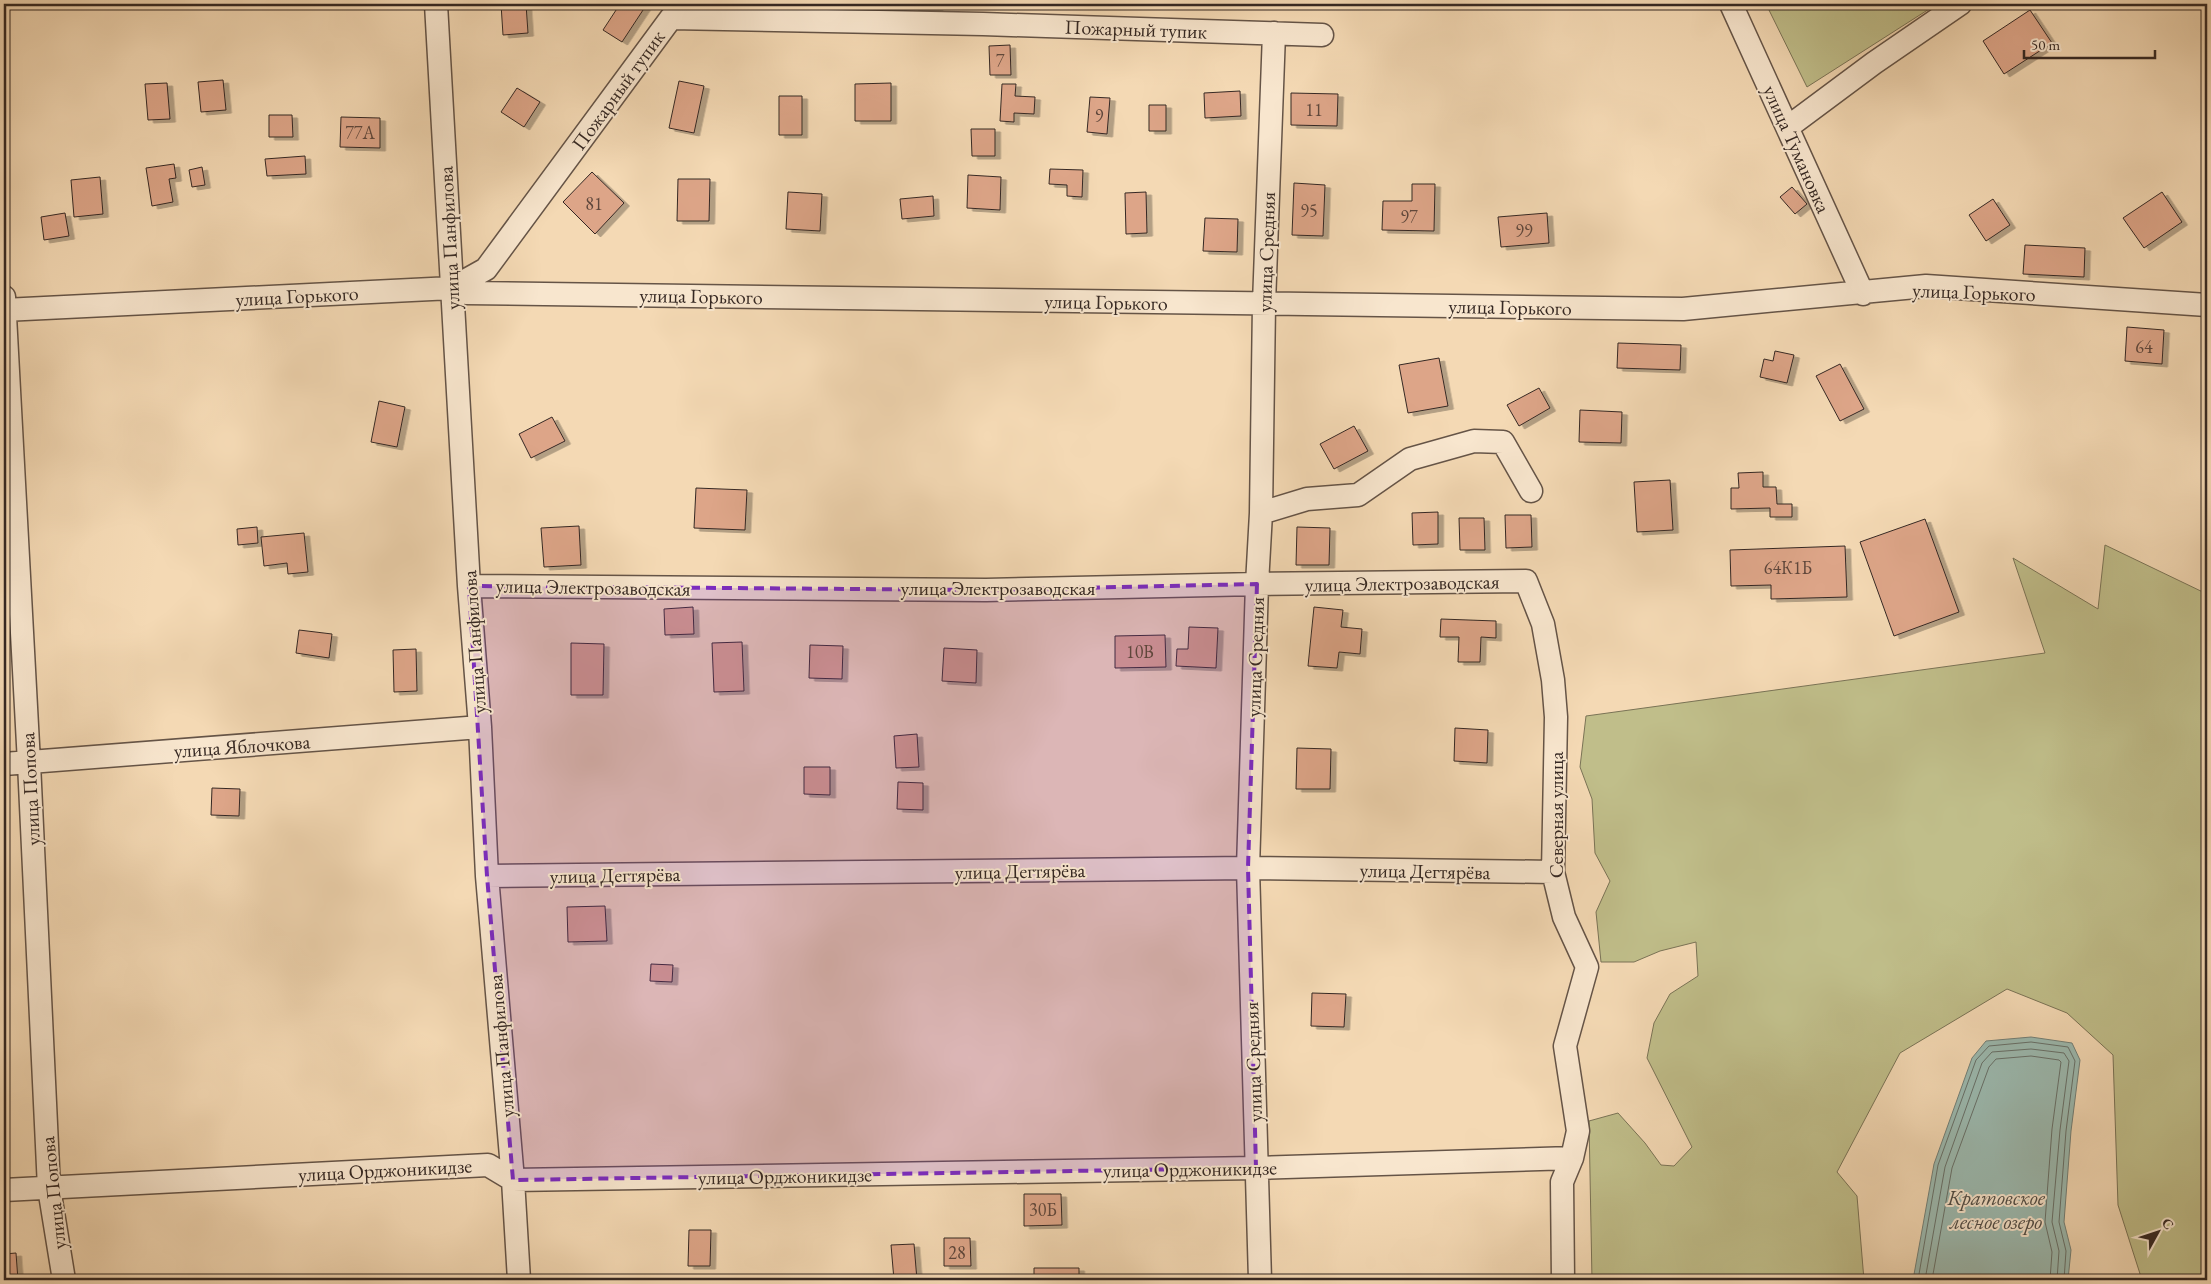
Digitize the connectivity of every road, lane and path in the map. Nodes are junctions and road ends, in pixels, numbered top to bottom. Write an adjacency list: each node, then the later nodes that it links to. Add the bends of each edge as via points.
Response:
1 (436, 4): 7 (street, улица Панфилова)
2 (1731, 4): 6 (street, улица Тумановка)
3 (1960, 4): 6 (street)
4 (1274, 33): 5 (street, Пожарный тупик); 7 (street, Пожарный тупик, via 671,18 486,269); 9 (street, улица Средняя)
5 (1322, 34)
6 (1788, 127): 8 (street, улица Тумановка)
7 (452, 288): 9 (street, улица Горького, via 466,293); 11 (street, улица Горького); 16 (street, улица Панфилова)
8 (1863, 294): 9 (street, улица Горького, via 1683,309); 10 (street, улица Горького, via 1926,286)
9 (1264, 304): 13 (street, улица Средняя)
10 (2207, 305)
11 (4, 306): 18 (street, улица Попова)
12 (1531, 491): 13 (street, via 1503,442 1474,441 1410,459 1358,495 1307,499)
13 (1261, 513): 15 (street, улица Средняя)
14 (1526, 581): 15 (street, улица Электрозаводская); 21 (street, Северная улица, via 1543,624 1554,680)
15 (1257, 584): 16 (street, улица Электрозаводская, via 986,590); 20 (street, улица Средняя)
16 (469, 586): 17 (street, улица Панфилова)
17 (480, 727): 18 (street, улица Яблочкова); 22 (street, улица Панфилова)
18 (29, 763): 19 (street, улица Яблочкова); 26 (street, улица Попова)
19 (4, 764)
20 (1248, 868): 21 (street, улица Дегтярёва); 22 (street, улица Дегтярёва); 24 (street, улица Средняя)
21 (1553, 872): 23 (street, Северная улица, via 1564,917 1587,967 1565,1046 1578,1130)
22 (487, 876): 25 (street, улица Панфилова)
23 (1572, 1158): 24 (street, улица Орджоникидзе); 31 (street, Северная улица, via 1562,1182)
24 (1256, 1168): 25 (street, улица Орджоникидзе); 30 (street, улица Средняя)
25 (513, 1180): 26 (street, улица Орджоникидзе, via 488,1165); 29 (street, улица Панфилова)
26 (49, 1188): 27 (street, улица Орджоникидзе); 28 (street, улица Попова)
27 (4, 1190)
28 (64, 1280)
29 (519, 1280)
30 (1260, 1280)
31 (1563, 1280)

